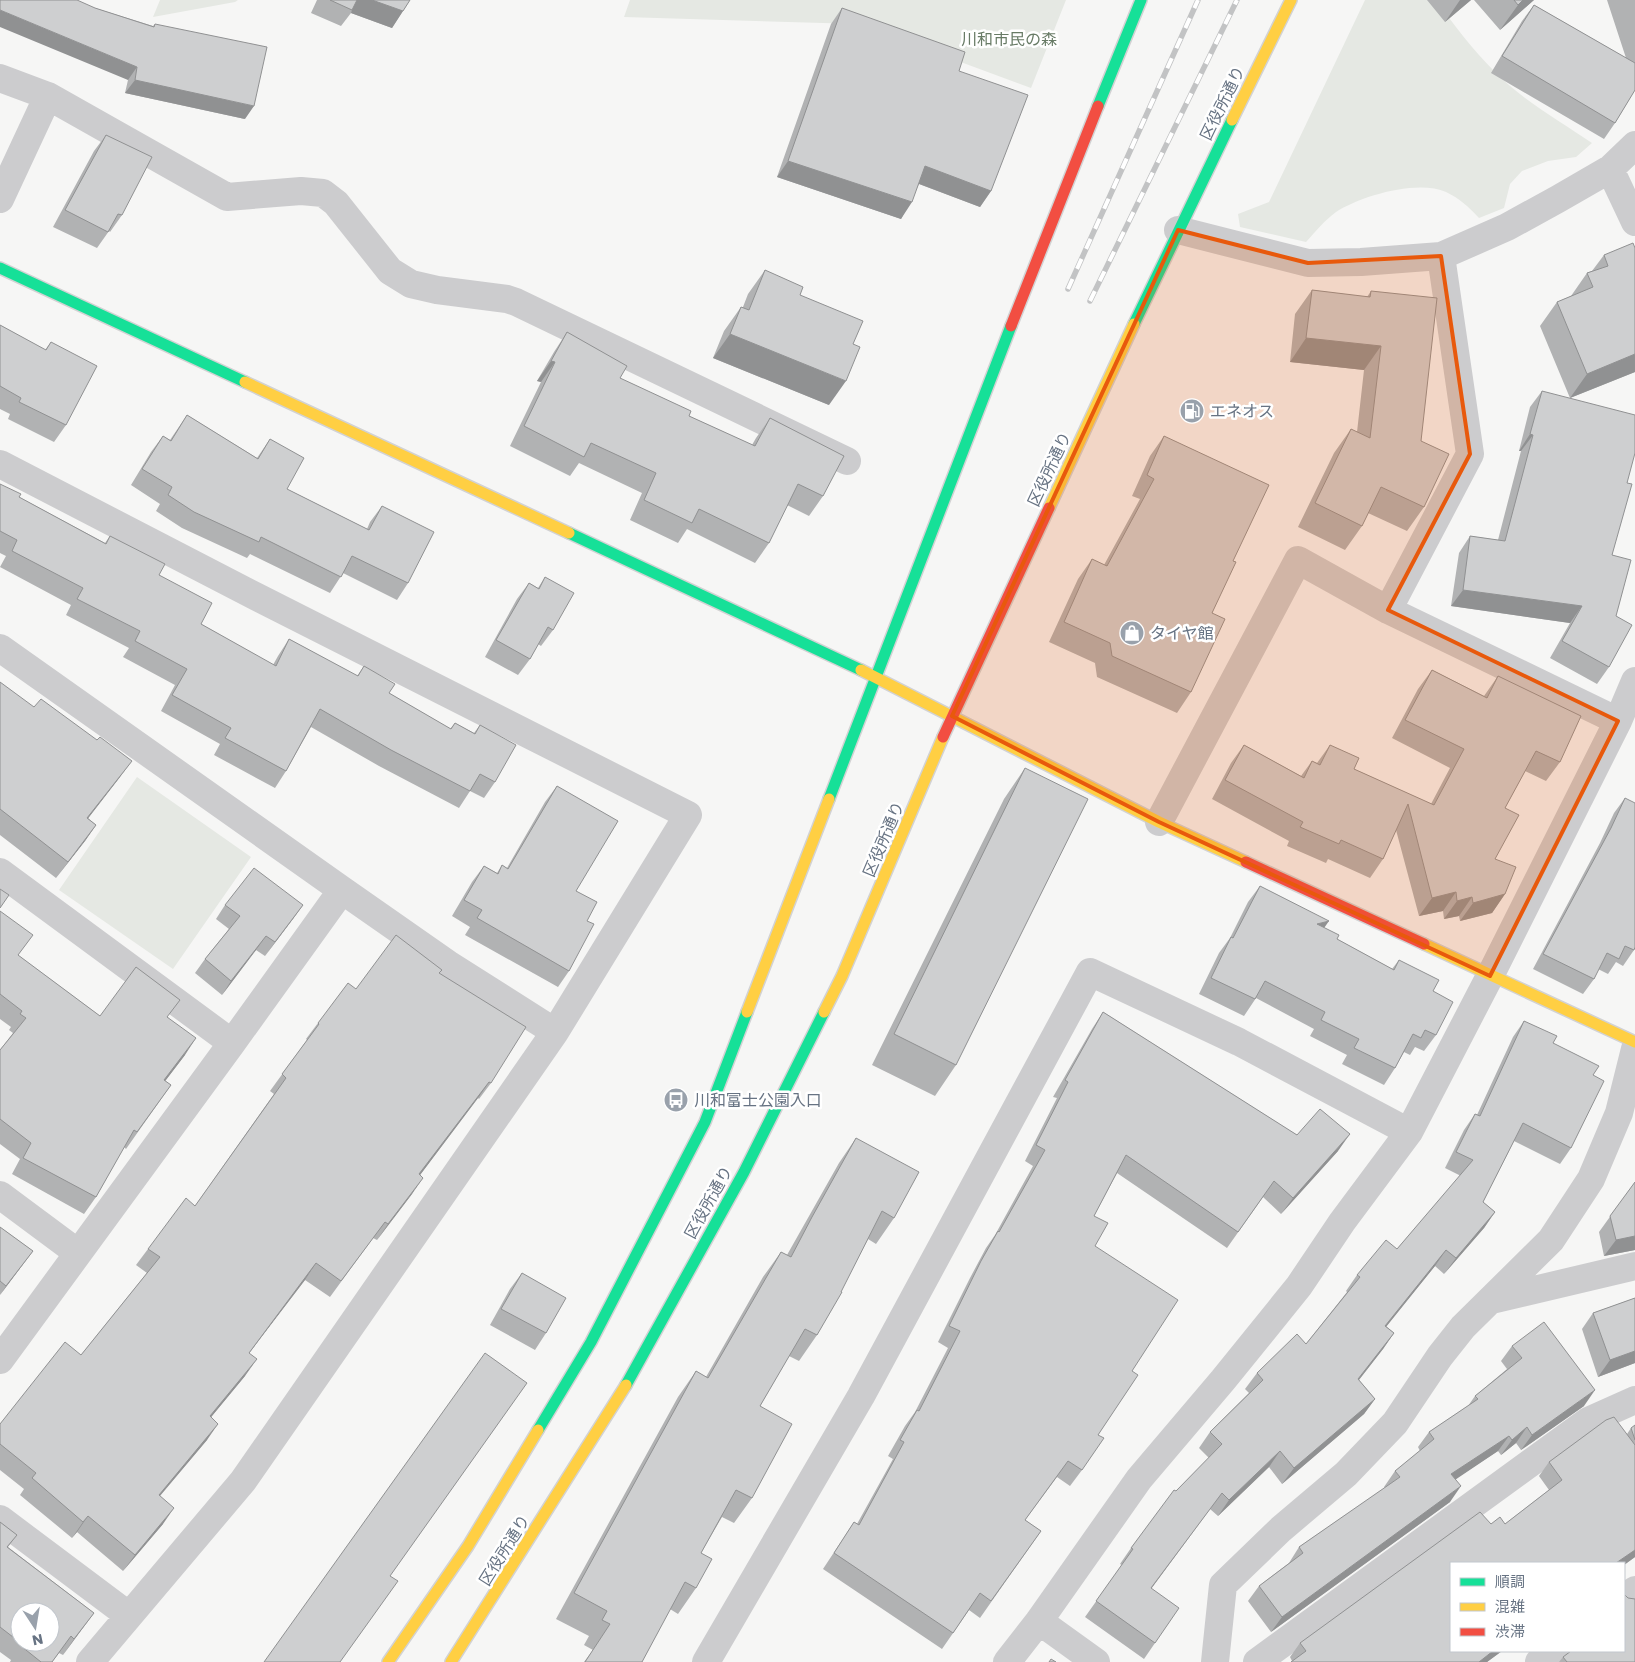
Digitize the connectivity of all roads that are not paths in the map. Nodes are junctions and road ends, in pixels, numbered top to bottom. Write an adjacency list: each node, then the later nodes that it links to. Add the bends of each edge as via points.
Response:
1 (1141, 0): 16 (street, 区役所通り, via 1031,273)
2 (1291, 0): 9 (street, 区役所通り)
3 (0, 78): 4 (street)
4 (48, 96): 7 (street); 12 (street, via 227,197 323,192 336,203 390,272 412,284 516,302)
5 (1635, 146): 6 (street)
6 (1610, 168): 8 (street); 10 (street, via 1506,227)
7 (0, 199)
8 (1635, 222)
9 (1178, 230): 10 (street, via 1308,263); 18 (street, 区役所通り)
10 (1441, 256): 14 (street, via 1470,454)
11 (0, 268): 16 (street)
12 (847, 461)
13 (0, 464): 24 (street, via 688,815)
14 (1388, 610): 19 (street); 20 (street, via 1298,560)
15 (0, 648): 22 (street)
16 (876, 677): 18 (street); 40 (street, 区役所通り, via 705,1122 592,1342 468,1546)
17 (1635, 681): 19 (street)
18 (952, 716): 20 (street); 41 (street, 区役所通り, via 842,976 744,1172 625,1387)
19 (1618, 721): 23 (street)
20 (1160, 822): 23 (street)
21 (0, 872): 26 (street)
22 (342, 890): 24 (street, via 448,964); 26 (street)
23 (1490, 976): 25 (street); 28 (street)
24 (555, 1032): 36 (street, via 243,1481)
25 (1635, 1042)
26 (232, 1043): 30 (street)
27 (1635, 1049): 32 (street, via 1619,1113 1591,1179 1551,1240)
28 (1409, 1132): 37 (street, via 1299,1286 1140,1479); 42 (street, via 1239,1042 1090,972 860,1396)
29 (0, 1195): 30 (street)
30 (78, 1253): 33 (street)
31 (1635, 1266): 32 (street)
32 (1492, 1300): 45 (street, via 1463,1327 1440,1356 1395,1423 1346,1474 1281,1529 1223,1585)
33 (0, 1360)
34 (1635, 1400): 46 (street, via 1588,1421)
35 (0, 1519): 36 (street)
36 (128, 1615): 39 (street)
37 (1039, 1621): 43 (street); 44 (street)
38 (1553, 1652): 47 (street)
39 (90, 1662)
40 (388, 1662)
41 (451, 1662)
42 (706, 1662)
43 (1007, 1662)
44 (1096, 1662)
45 (1215, 1662)
46 (1257, 1662)
47 (1539, 1662)

